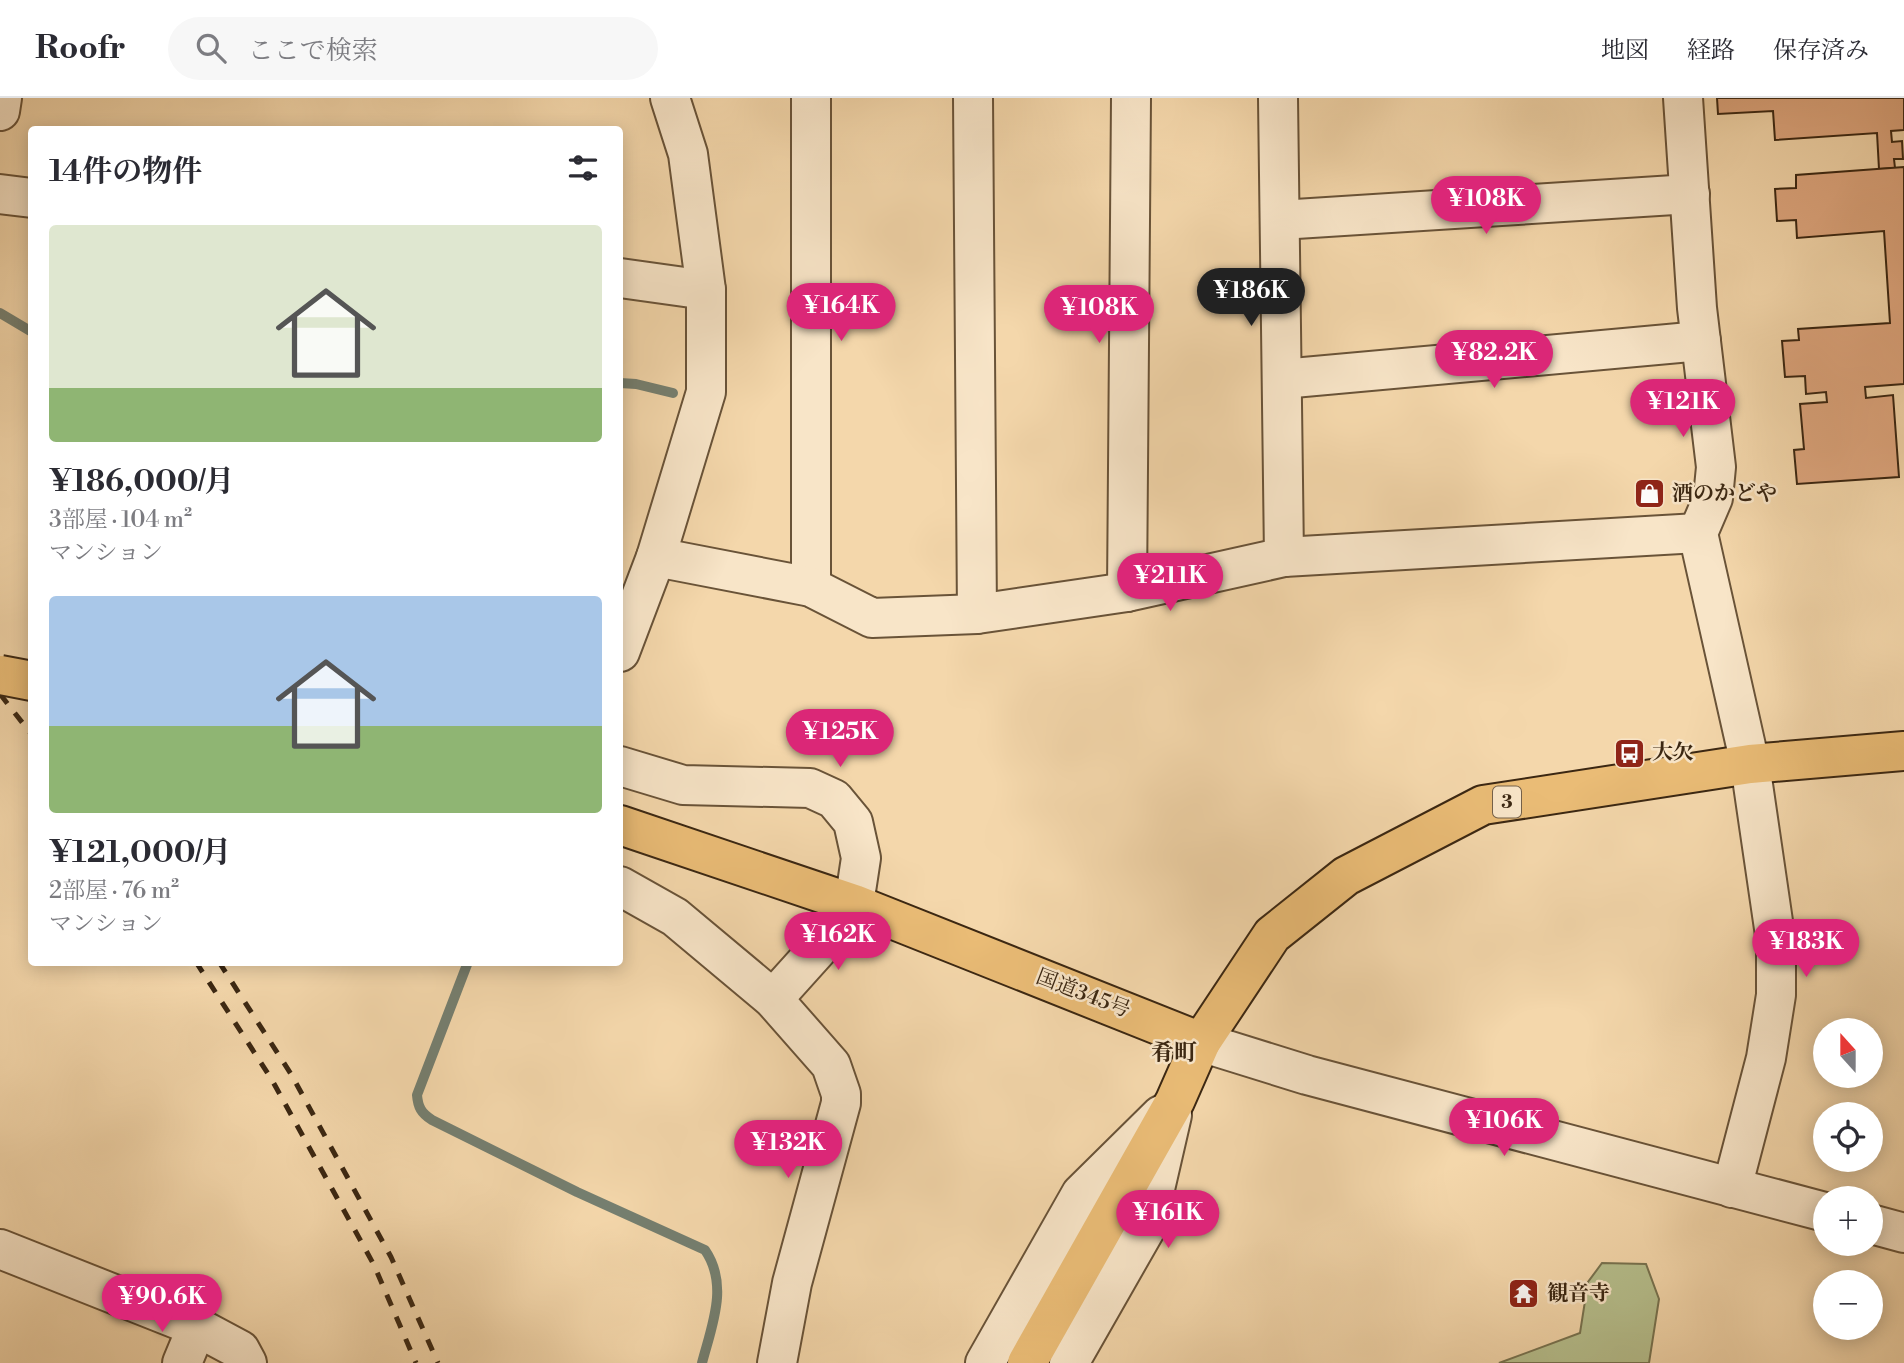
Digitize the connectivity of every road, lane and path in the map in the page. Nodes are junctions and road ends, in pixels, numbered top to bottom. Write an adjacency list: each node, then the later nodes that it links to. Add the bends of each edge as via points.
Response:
1 (2, 98): 8 (street)
2 (670, 98): 14 (street, via 688,154)
3 (811, 98): 20 (street)
4 (972, 98): 22 (street)
5 (1131, 98): 21 (street)
6 (1278, 98): 12 (street)
7 (1683, 98): 10 (street)
8 (0, 111)
9 (0, 194): 11 (street)
10 (1690, 194): 12 (street); 15 (street)
11 (28, 198)
12 (1280, 220): 16 (street)
13 (623, 278): 14 (street)
14 (706, 290): 18 (street, via 706,393)
15 (1701, 341): 16 (street); 17 (street, via 1716,467 1713,498)
16 (1282, 379): 19 (street)
17 (1698, 533): 19 (street); 27 (street)
18 (656, 557): 20 (street); 23 (street)
19 (1284, 557): 21 (street)
20 (811, 587): 22 (street, via 872,618)
21 (1127, 592): 22 (street)
22 (977, 614)
23 (623, 644)
24 (0, 675): 25 (main road, bridge)
25 (28, 680)
26 (1904, 751): 27 (main road, 3)
27 (1750, 764): 33 (main road, 3, via 1483,805 1346,876 1272,935); 35 (street, via 1776,942 1776,995 1766,1058)
28 (623, 767): 31 (street, via 683,785 810,788 834,799 853,822 861,858)
29 (623, 826): 31 (main road, 国道345号)
30 (623, 888): 32 (street, via 675,917)
31 (855, 904): 32 (street); 33 (main road, 国道345号)
32 (773, 999): 43 (street, via 831,1065 841,1094 792,1283)
33 (1201, 1042): 34 (main road); 35 (street, via 1307,1075)
34 (1175, 1101): 44 (street, via 1081,1194); 45 (main road); 46 (street, via 1146,1228)
35 (1732, 1188): 36 (street)
36 (1813, 1209)
37 (1883, 1227): 38 (street)
38 (1904, 1233)
39 (0, 1249): 40 (street)
40 (197, 1327): 41 (street); 42 (street, via 240,1350)
41 (182, 1363)
42 (247, 1363)
43 (777, 1363)
44 (985, 1363)
45 (1027, 1363)
46 (1069, 1363)

